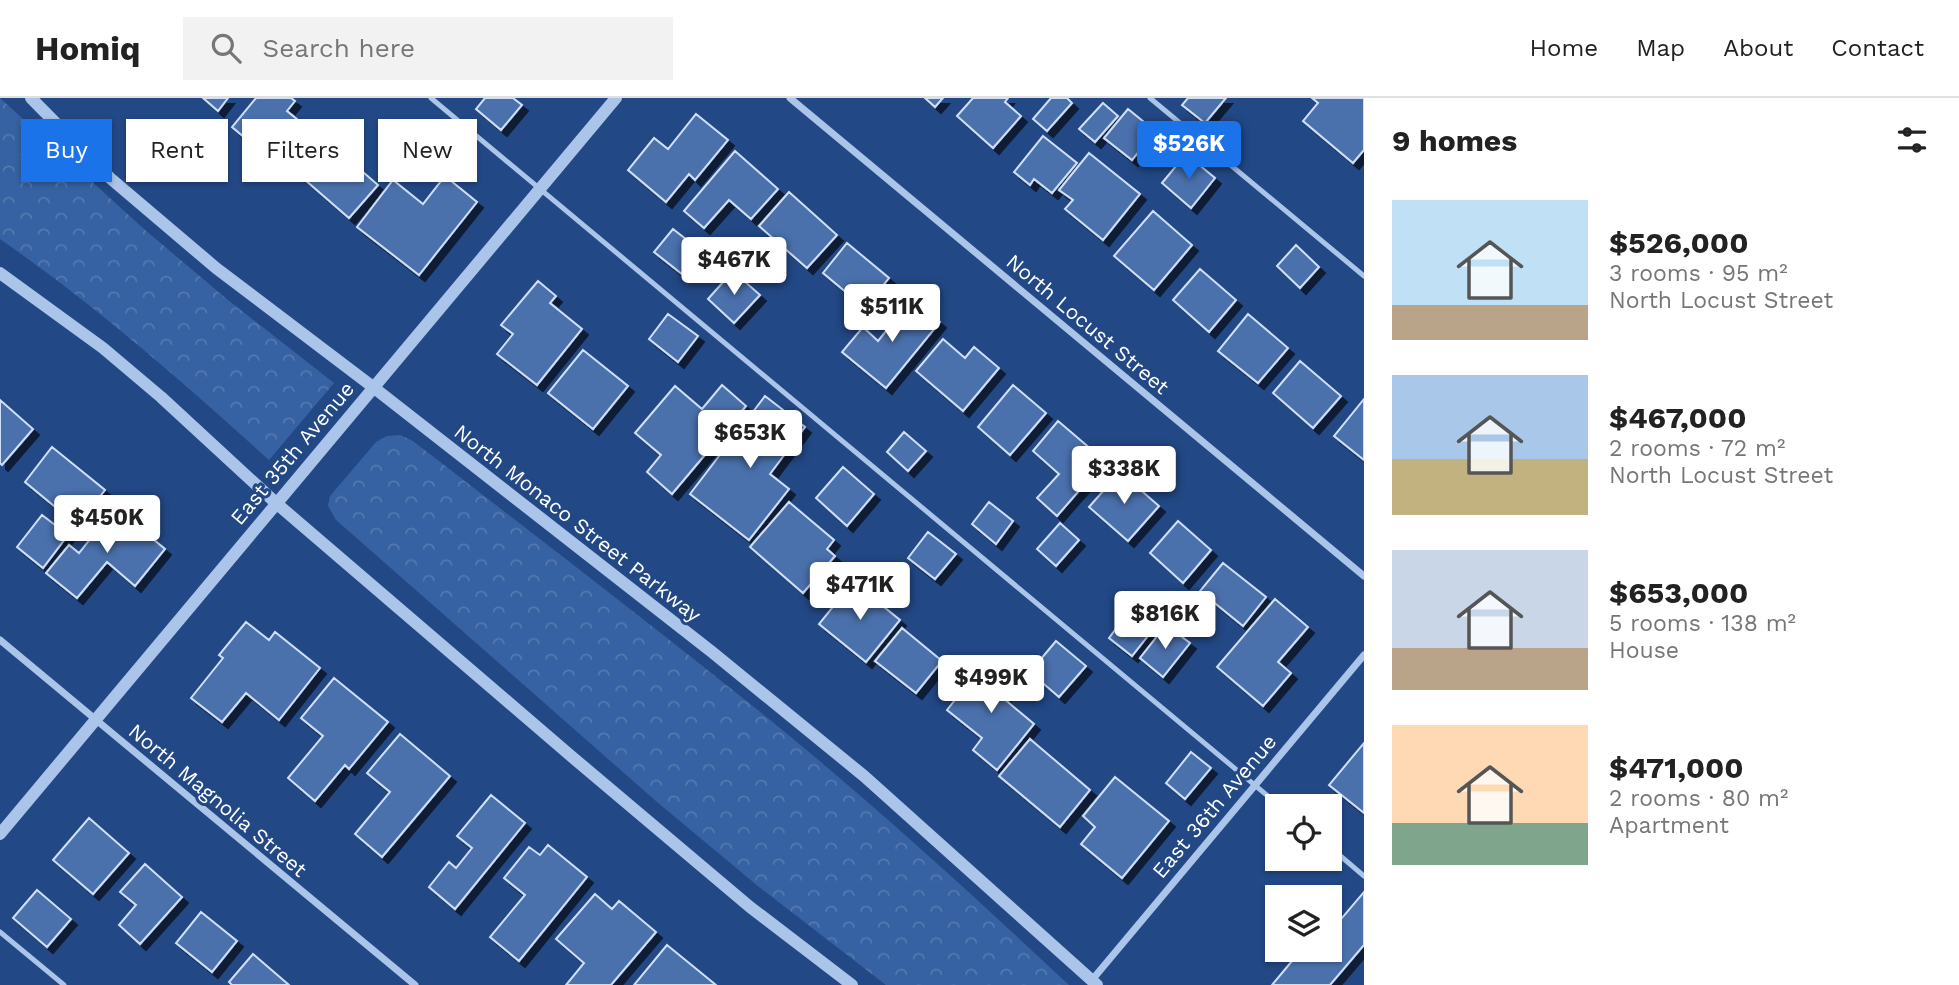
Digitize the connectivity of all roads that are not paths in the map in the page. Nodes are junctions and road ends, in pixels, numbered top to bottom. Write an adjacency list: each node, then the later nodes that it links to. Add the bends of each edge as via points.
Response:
1 (31, 98): 9 (street, North Monaco Street Parkway, via 110,178 195,250)
2 (431, 98): 6 (lane)
3 (616, 98): 6 (street, East 35th Avenue)
4 (790, 98): 11 (street, North Locust Street)
5 (1150, 98): 8 (lane)
6 (540, 188): 9 (street, East 35th Avenue); 15 (lane)
7 (0, 273): 10 (street, via 103,348)
8 (1364, 276)
9 (373, 387): 10 (street, East 35th Avenue); 21 (street, North Monaco Street Parkway, via 864,776)
10 (276, 503): 14 (street, East 35th Avenue); 24 (street, via 571,757)
11 (1364, 576)
12 (0, 640): 14 (street, North Magnolia Street)
13 (1364, 655): 15 (street, East 36th Avenue)
14 (95, 720): 17 (street, East 35th Avenue); 23 (street, North Magnolia Street)
15 (1255, 785): 16 (lane); 21 (street, East 36th Avenue)
16 (1266, 794)
17 (0, 834)
18 (1342, 857): 19 (lane)
19 (1364, 876)
20 (0, 932): 22 (lane)
21 (1094, 983)
22 (64, 985)
23 (415, 985)
24 (852, 985)

